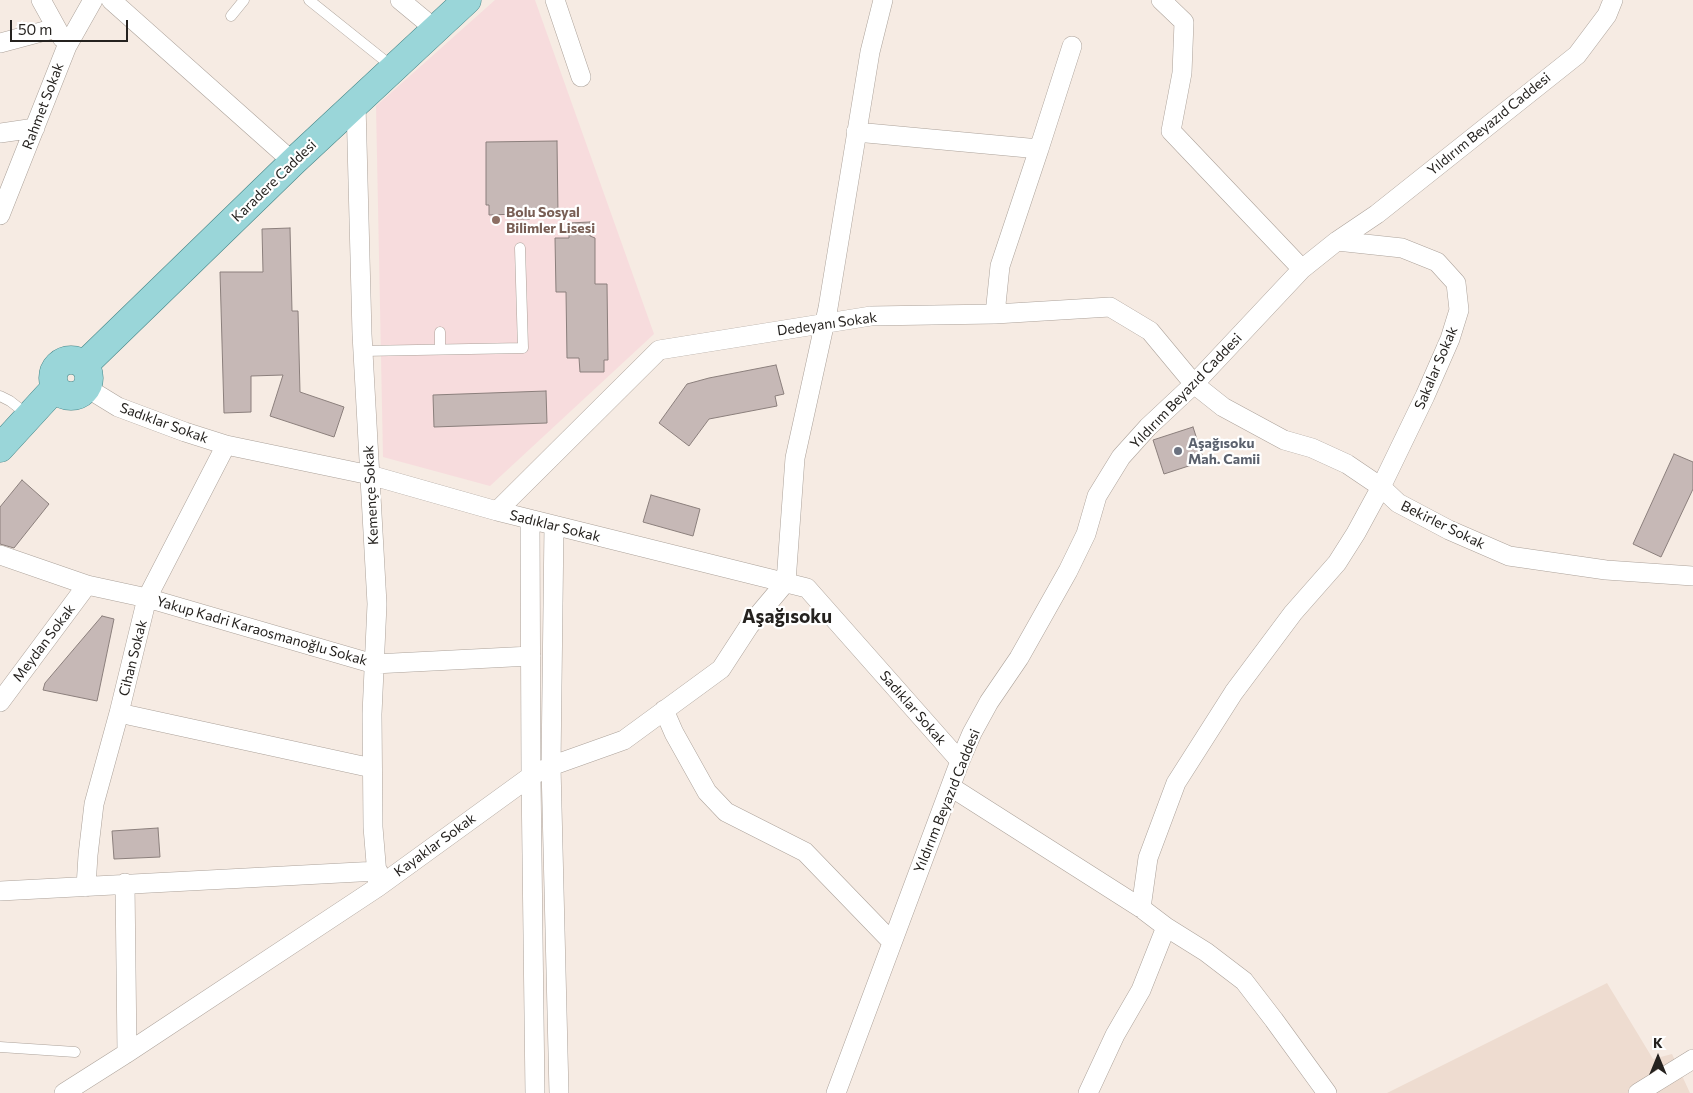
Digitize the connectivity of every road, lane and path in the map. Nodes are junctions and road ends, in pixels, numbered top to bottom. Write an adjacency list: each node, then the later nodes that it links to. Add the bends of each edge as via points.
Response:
1 (41, 0): 13 (street)
2 (93, 0): 16 (street, Rahmet Sokak)
3 (111, 0): 25 (street)
4 (244, 0): 12 (lane)
5 (309, 0): 18 (lane)
6 (400, 0): 14 (street)
7 (468, 0): 14 (main road, Karadere Caddesi)
8 (555, 0): 19 (street)
9 (883, 0): 22 (street)
10 (1161, 0): 29 (street, via 1184,22 1182,73 1171,131)
11 (1613, 0): 27 (street, Yıldırım Beyazıd Caddesi, via 1607,14 1577,55)
12 (231, 16)
13 (56, 28): 15 (street); 16 (street)
14 (435, 29): 18 (main road, Karadere Caddesi)
15 (0, 43)
16 (67, 46): 21 (street, Rahmet Sokak)
17 (1072, 46): 24 (street)
18 (394, 68): 20 (main road, Karadere Caddesi)
19 (581, 77)
20 (356, 104): 25 (main road, Karadere Caddesi); 34 (street, Kemençe Sokak)
21 (35, 128): 23 (street); 26 (street, Rahmet Sokak)
22 (856, 132): 24 (street); 31 (street)
23 (0, 133)
24 (1039, 149): 30 (street, via 1000,266)
25 (293, 162): 35 (main road, Karadere Caddesi)
26 (0, 215)
27 (1337, 242): 29 (street, Yıldırım Beyazıd Caddesi); 42 (street, Sakalar Sokak, via 1402,248 1437,262 1456,283 1459,310 1450,339)
28 (520, 248): 33 (lane, via 523,348)
29 (1302, 269): 36 (street, Yıldırım Beyazıd Caddesi)
30 (995, 314): 31 (street, Dedeyanı Sokak, via 871,316); 36 (street, Dedeyanı Sokak, via 1110,307 1150,331)
31 (824, 323): 43 (street, Dedeyanı Sokak, via 659,350); 48 (street, via 796,458)
32 (440, 332): 33 (lane)
33 (440, 349): 34 (lane)
34 (363, 351): 41 (street, Kemençe Sokak)
35 (85, 376): 38 (main road, via 72,360 59,364 52,375 55,388); 39 (street, Sadıklar Sokak, via 118,407)
36 (1194, 384): 42 (street, Bekirler Sokak, via 1246,420 1284,440 1348,464); 56 (street, Yıldırım Beyazıd Caddesi, via 1148,426 1121,457 1097,496 1086,534 1068,571 1019,658 989,702)
37 (0, 396): 38 (lane)
38 (29, 416): 40 (main road)
39 (226, 445): 41 (street, Sadıklar Sokak); 50 (street, Cihan Sokak)
40 (0, 448)
41 (370, 475): 43 (street, Sadıklar Sokak); 52 (street, Kemençe Sokak, via 377,604)
42 (1380, 487): 47 (street, Bekirler Sokak, via 1398,503 1509,556 1606,570); 65 (street, Sakalar Sokak, via 1337,563 1293,613 1234,692 1176,783 1148,858)
43 (497, 511): 44 (street, Sadıklar Sokak)
44 (530, 519): 45 (street, Sadıklar Sokak); 51 (street)
45 (554, 525): 48 (street, Sadıklar Sokak); 57 (street)
46 (0, 555): 49 (street, Yakup Kadri Karaosmanoğlu Sokak)
47 (1693, 576)
48 (786, 582): 54 (street, Kayaklar Sokak, via 749,626 721,669); 56 (street, Sadıklar Sokak, via 807,588)
49 (87, 585): 50 (street, Yakup Kadri Karaosmanoğlu Sokak); 53 (street, Meydan Sokak)
50 (148, 598): 52 (street, Yakup Kadri Karaosmanoğlu Sokak); 55 (street, Cihan Sokak)
51 (531, 656): 52 (street, Yakup Kadri Karaosmanoğlu Sokak); 59 (street)
52 (374, 664): 58 (street, Kemençe Sokak)
53 (0, 702)
54 (664, 710): 57 (street, Kayaklar Sokak, via 624,740); 67 (street, via 707,792 726,812 805,852)
55 (119, 713): 58 (street); 63 (street, Cihan Sokak, via 94,804)
56 (960, 761): 60 (street, Yıldırım Beyazıd Caddesi)
57 (551, 766): 59 (street, Kayaklar Sokak); 74 (street)
58 (372, 768): 61 (street, Kemençe Sokak)
59 (531, 776): 61 (street, Kayaklar Sokak); 73 (street)
60 (951, 788): 65 (street); 67 (street, Yıldırım Beyazıd Caddesi)
61 (378, 879): 62 (street); 70 (street, Kayaklar Sokak)
62 (125, 884): 63 (street); 70 (street)
63 (86, 887): 64 (street)
64 (0, 891)
65 (1141, 908): 66 (street)
66 (1166, 927): 76 (street, via 1141,990 1115,1035); 77 (street, via 1244,981)
67 (892, 942): 75 (street, Yıldırım Beyazıd Caddesi)
68 (0, 1047): 69 (lane)
69 (75, 1052)
70 (127, 1053): 72 (street, Kayaklar Sokak)
71 (1693, 1058): 78 (street)
72 (64, 1093)
73 (535, 1093)
74 (559, 1093)
75 (836, 1093)
76 (1088, 1093)
77 (1327, 1093)
78 (1638, 1093)

